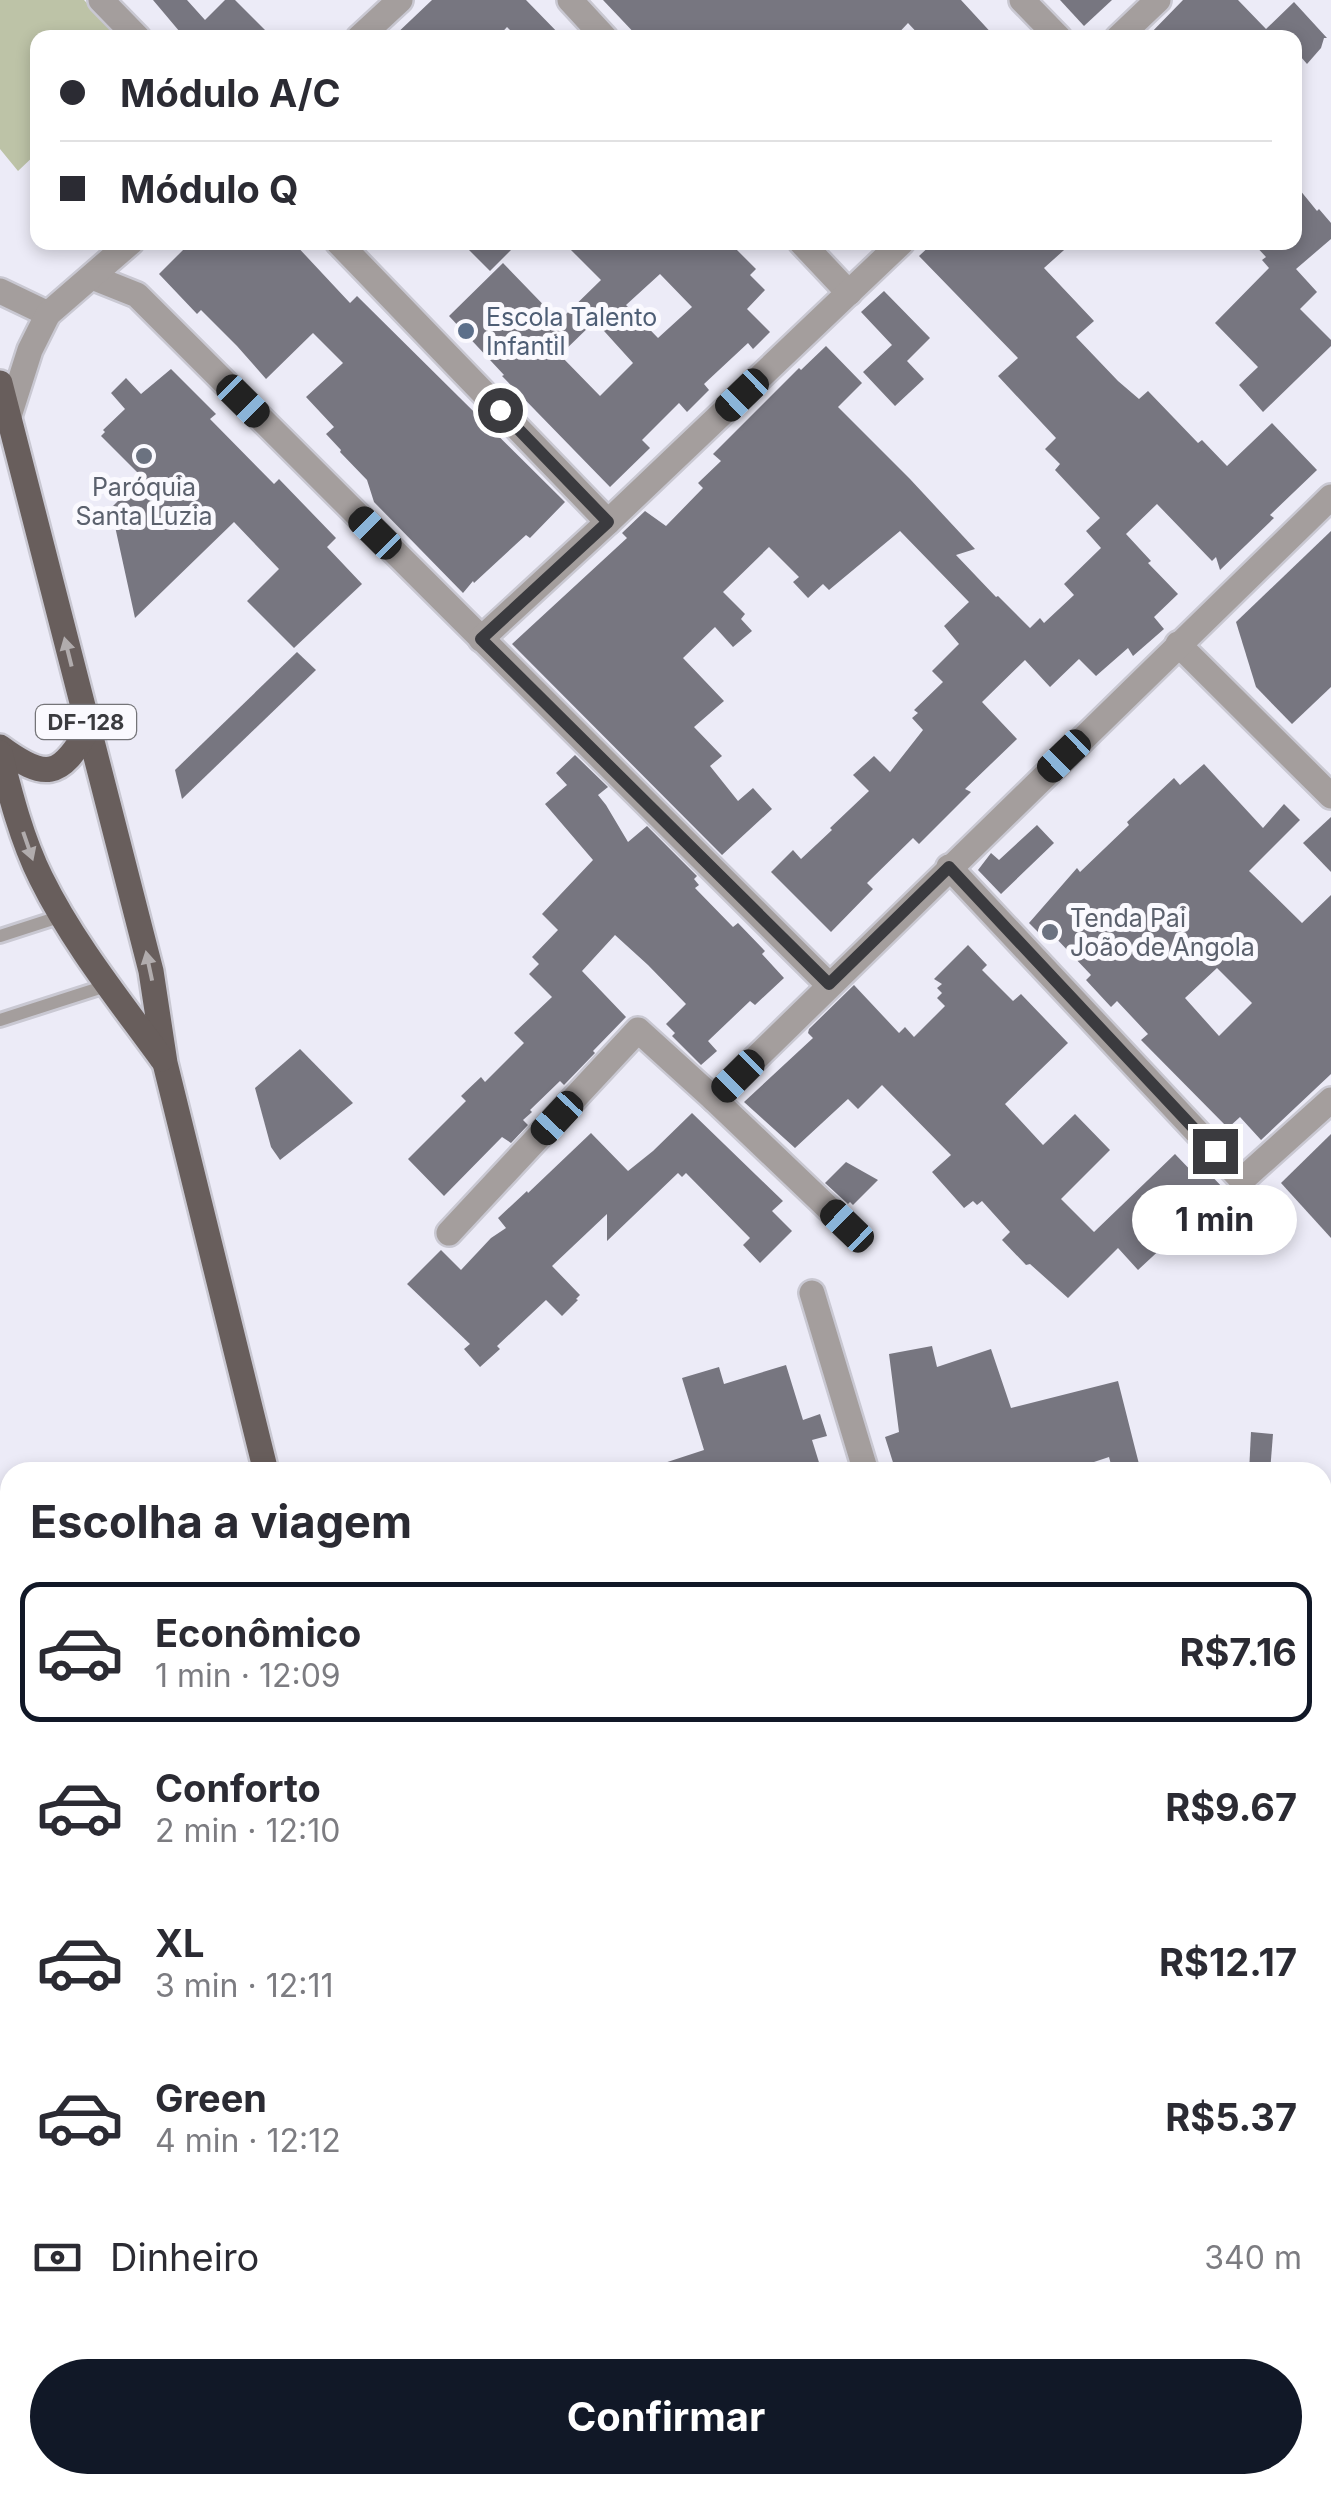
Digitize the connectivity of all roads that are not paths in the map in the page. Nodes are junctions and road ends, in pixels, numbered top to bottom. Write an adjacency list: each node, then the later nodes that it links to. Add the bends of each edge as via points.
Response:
1 (101, 0): 6 (street)
2 (400, 0): 7 (street)
3 (570, 0): 8 (street)
4 (1022, 0): 9 (street)
5 (1158, 0): 10 (street)
6 (130, 30)
7 (368, 30)
8 (598, 30)
9 (1051, 30)
10 (1126, 30)
11 (122, 250): 15 (street)
12 (346, 250): 22 (street)
13 (810, 250): 17 (street)
14 (894, 250): 17 (street)
15 (92, 277): 18 (street); 23 (street, via 138,295)
16 (0, 290): 18 (street)
17 (850, 292): 22 (street)
18 (48, 314): 20 (street)
19 (0, 383): 20 (main road, DF-128 / DF-128)
20 (9, 416): 25 (main road, DF-128 / DF-128, one-way to 20)
21 (1331, 496): 24 (street)
22 (608, 522): 23 (street)
23 (481, 639): 31 (street)
24 (1178, 644): 27 (street); 28 (street)
25 (88, 730): 26 (main road, via 74,755 40,771); 34 (main road, DF-128 / DF-128, one-way to 25, via 152,971)
26 (0, 750): 29 (main road, DF-128 / DF-128, one-way to 29, via 31,857)
27 (1331, 796)
28 (949, 867): 31 (street); 36 (street, via 1242,1180)
29 (62, 916): 30 (lane); 32 (main road, DF-128 / DF-128)
30 (0, 936)
31 (829, 984): 35 (street)
32 (109, 985): 33 (lane); 34 (main road, DF-128 / DF-128)
33 (0, 1020)
34 (165, 1062): 40 (main road, DF-128 / DF-128)
35 (714, 1098): 37 (street); 38 (street, via 638,1030)
36 (1331, 1100)
37 (847, 1226)
38 (450, 1234)
39 (812, 1292): 41 (street)
40 (264, 1462)
41 (863, 1462)

